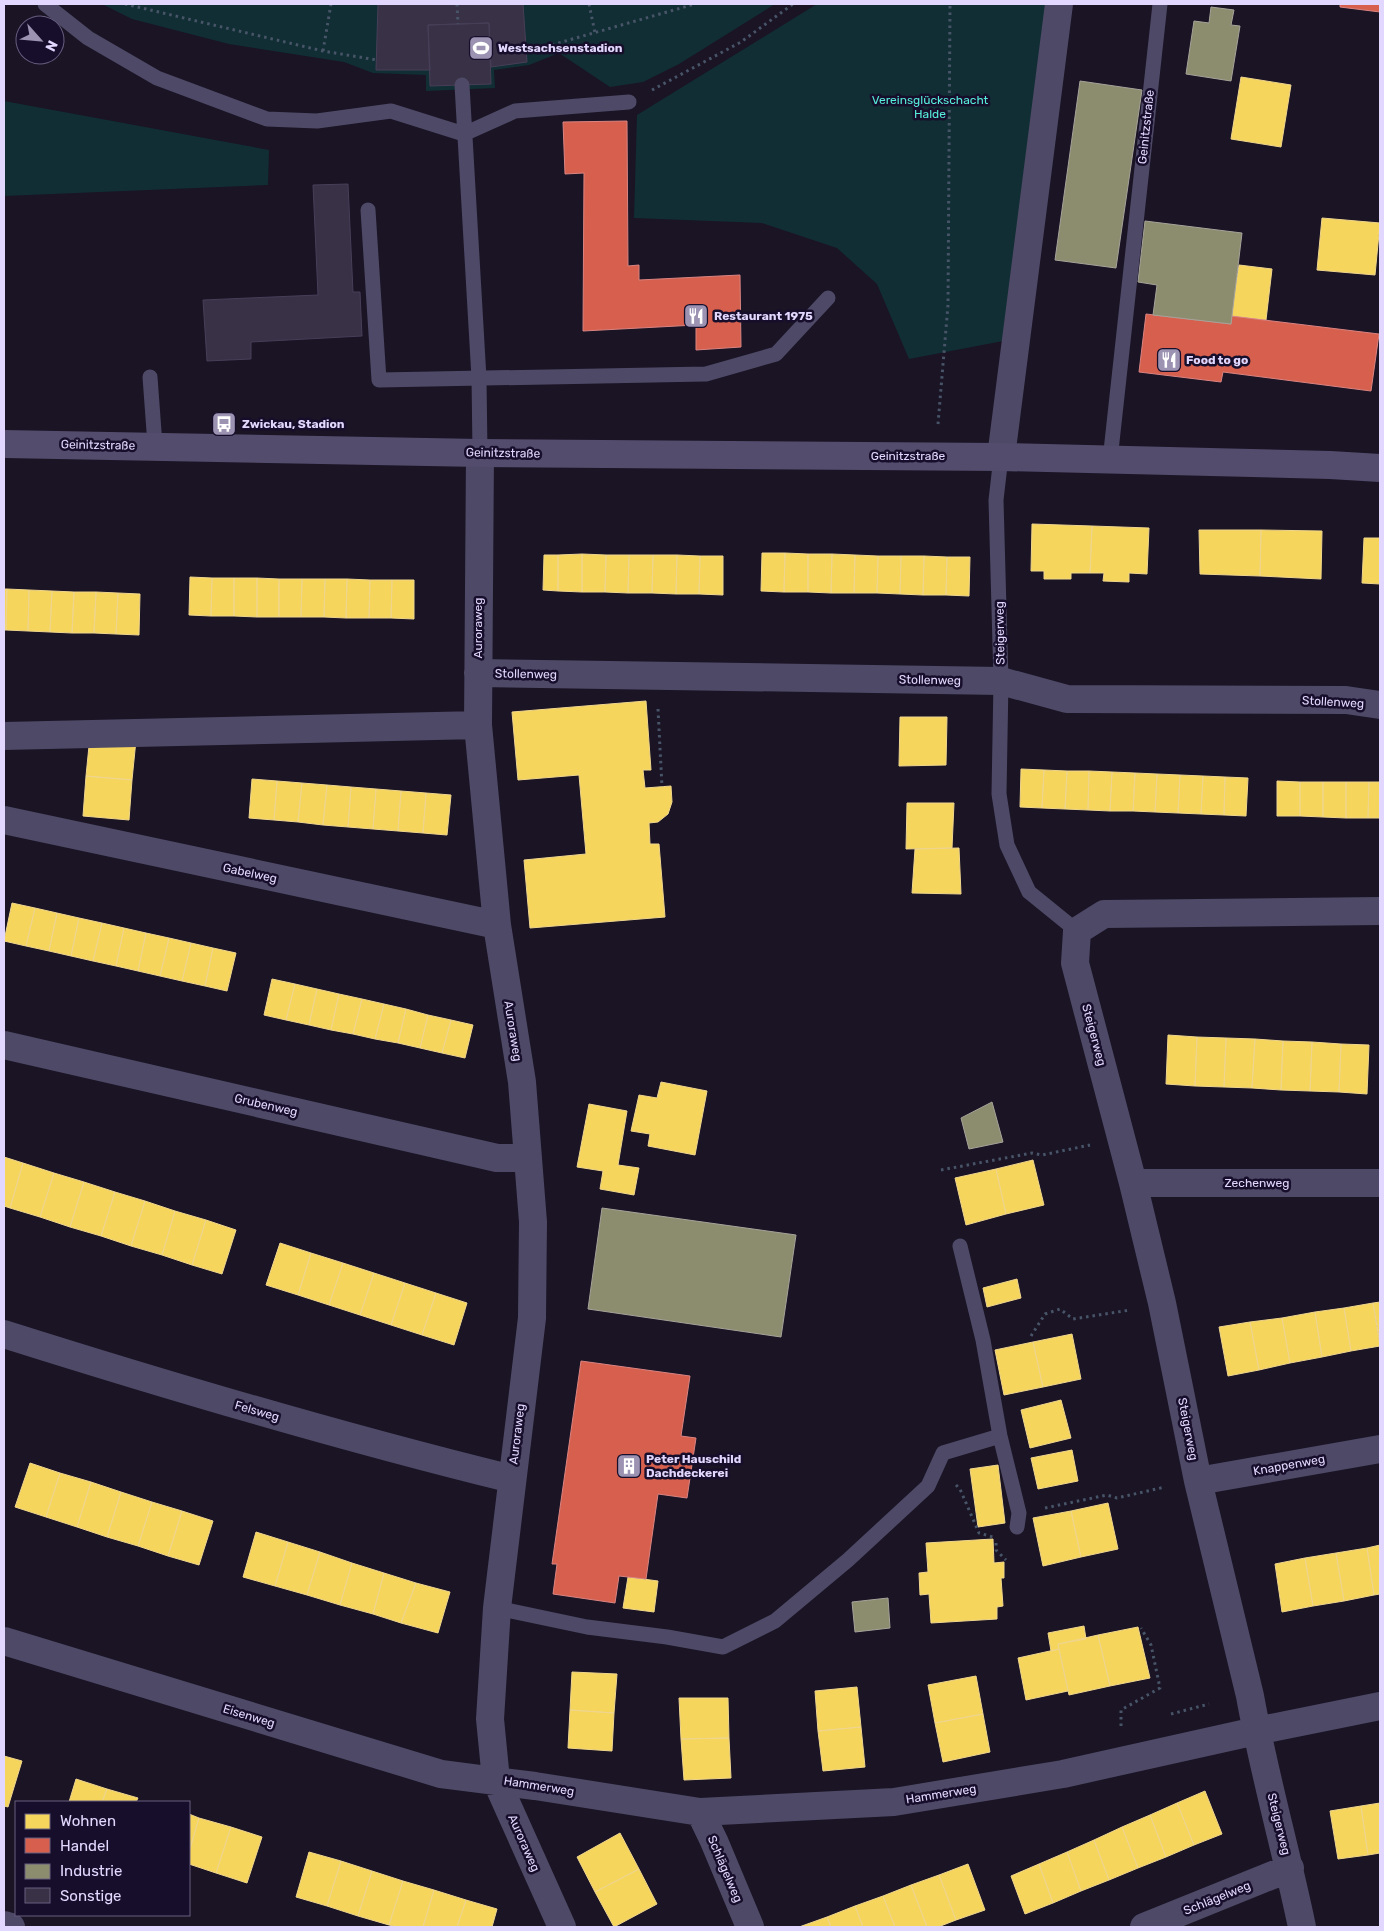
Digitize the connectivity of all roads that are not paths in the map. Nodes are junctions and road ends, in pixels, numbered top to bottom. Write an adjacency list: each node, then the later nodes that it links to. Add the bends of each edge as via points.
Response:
1 (45, 4): 6 (lane, via 88,38 157,78 267,119 317,121 391,111)
2 (1059, 4): 14 (street)
3 (1160, 4): 15 (lane, Geinitzstraße)
4 (462, 85): 6 (lane)
5 (629, 102): 6 (lane, via 515,111)
6 (464, 134): 10 (lane)
7 (368, 210): 10 (lane, via 379,380)
8 (828, 298): 10 (lane, via 776,354 706,374)
9 (150, 376): 12 (lane)
10 (479, 378): 13 (lane)
11 (4, 444): 12 (main road, Geinitzstraße)
12 (155, 446): 13 (main road, Geinitzstraße)
13 (480, 452): 14 (main road, Geinitzstraße); 17 (street, Auroraweg)
14 (1002, 457): 15 (main road, Geinitzstraße); 18 (lane, Steigerweg, via 996,500)
15 (1110, 460): 16 (main road, Geinitzstraße)
16 (1380, 468)
17 (478, 673): 18 (street, Stollenweg); 20 (street, Auroraweg)
18 (1001, 681): 19 (street, Stollenweg, via 1067,699 1346,700); 25 (lane, Steigerweg, via 1000,794 1007,845 1029,892)
19 (1380, 705)
20 (478, 725): 21 (street); 24 (street, Auroraweg)
21 (4, 736)
22 (4, 820): 24 (street, Gabelweg)
23 (1380, 911): 25 (street, via 1104,914)
24 (497, 925): 27 (street, Auroraweg, via 522,1082)
25 (1077, 931): 28 (street, Steigerweg, via 1075,963)
26 (4, 1045): 27 (street, Grubenweg, via 497,1158)
27 (528, 1158): 34 (street, Auroraweg, via 533,1222 532,1318)
28 (1133, 1183): 29 (street, Zechenweg); 35 (street, Steigerweg, via 1162,1303)
29 (1380, 1183)
30 (960, 1246): 32 (lane, via 983,1340)
31 (4, 1334): 34 (street, Felsweg, via 194,1394)
32 (1000, 1436): 36 (lane); 37 (lane, via 943,1453 928,1486 848,1560 776,1620 723,1647 587,1627)
33 (1380, 1450): 35 (street, Knappenweg)
34 (512, 1479): 37 (street, Auroraweg)
35 (1198, 1481): 40 (street, Steigerweg)
36 (1018, 1520)
37 (497, 1608): 41 (street, Auroraweg, via 490,1719)
38 (4, 1641): 41 (street, Eisenweg, via 441,1774)
39 (1380, 1706): 40 (street, Hammerweg)
40 (1256, 1731): 42 (street, Hammerweg, via 1063,1774 894,1802); 43 (street, Steigerweg)
41 (496, 1780): 42 (street, Hammerweg); 46 (street, Auroraweg)
42 (700, 1812): 47 (street, Schlägelweg)
43 (1290, 1868): 48 (street, Schlägelweg); 49 (street, Steigerweg)
44 (4, 1925): 45 (street)
45 (11, 1927)
46 (562, 1927)
47 (750, 1927)
48 (1144, 1927)
49 (1302, 1927)

